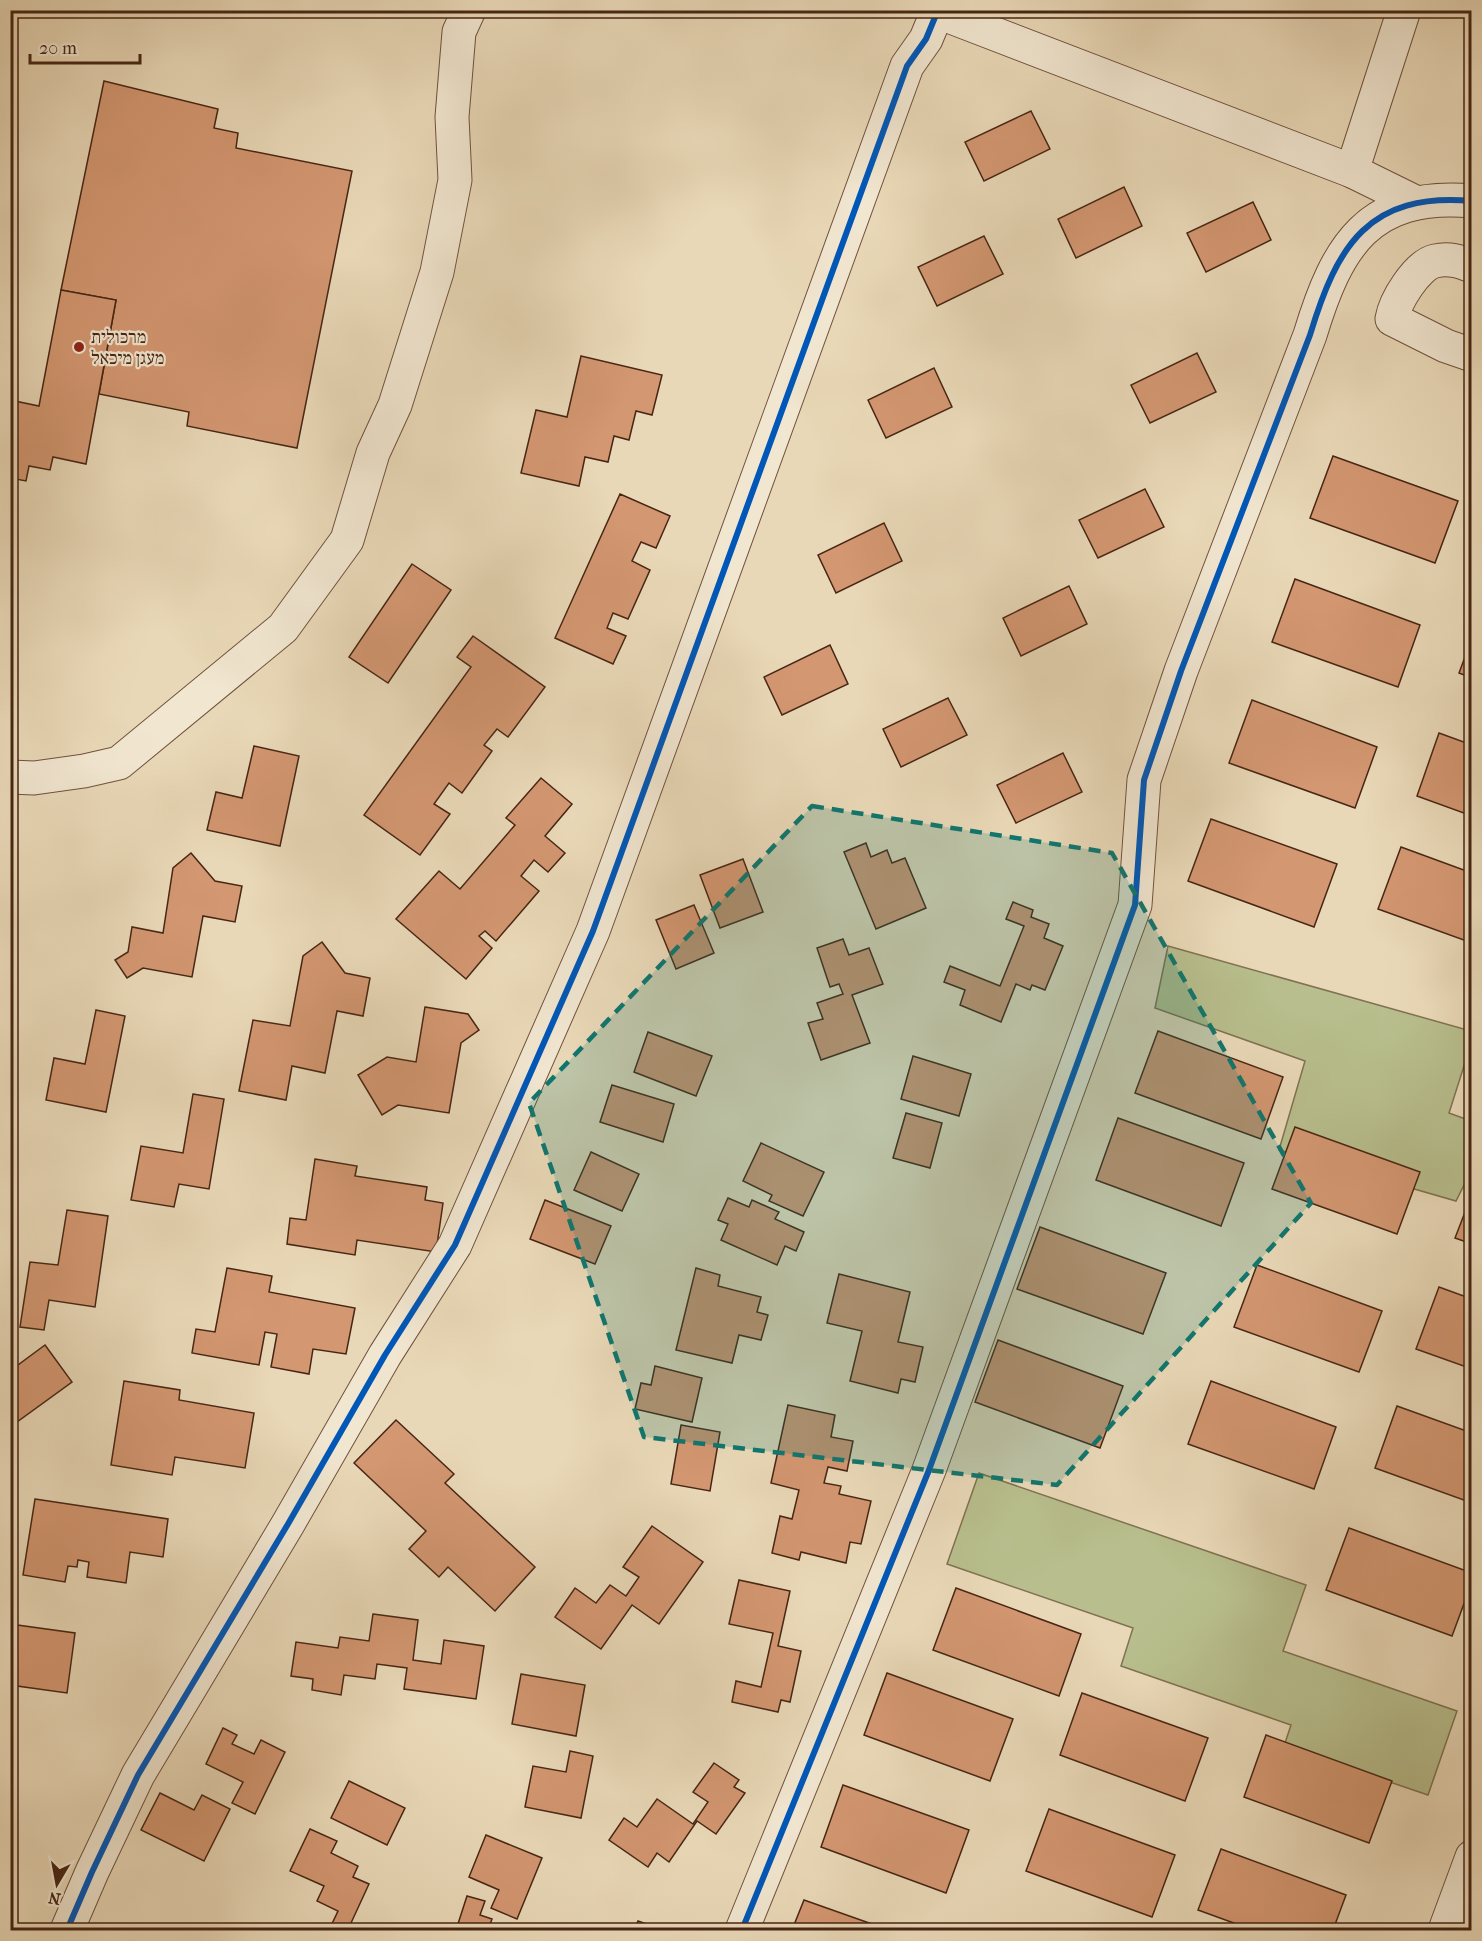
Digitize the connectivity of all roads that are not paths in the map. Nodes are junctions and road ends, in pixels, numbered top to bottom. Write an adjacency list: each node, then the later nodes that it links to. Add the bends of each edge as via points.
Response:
1 (469, 10): 9 (street, via 459,32 452,117 455,180 437,272 347,540 283,628 119,763 34,778)
2 (1404, 10): 4 (street)
3 (938, 11): 4 (street); 11 (street, via 926,39 907,66 594,931 455,1245 385,1354 138,1775)
4 (1352, 171): 6 (street)
5 (1472, 201): 6 (street)
6 (1417, 203): 12 (street, via 1379,216 1356,236 1322,294 1144,780 1135,905 929,1470)
7 (1472, 266): 8 (street, via 1455,260 1433,261 1411,280 1394,307 1392,319)
8 (1472, 356)
9 (10, 777)
10 (1472, 1857): 13 (street)
11 (67, 1930)
12 (742, 1930)
13 (1446, 1930)

